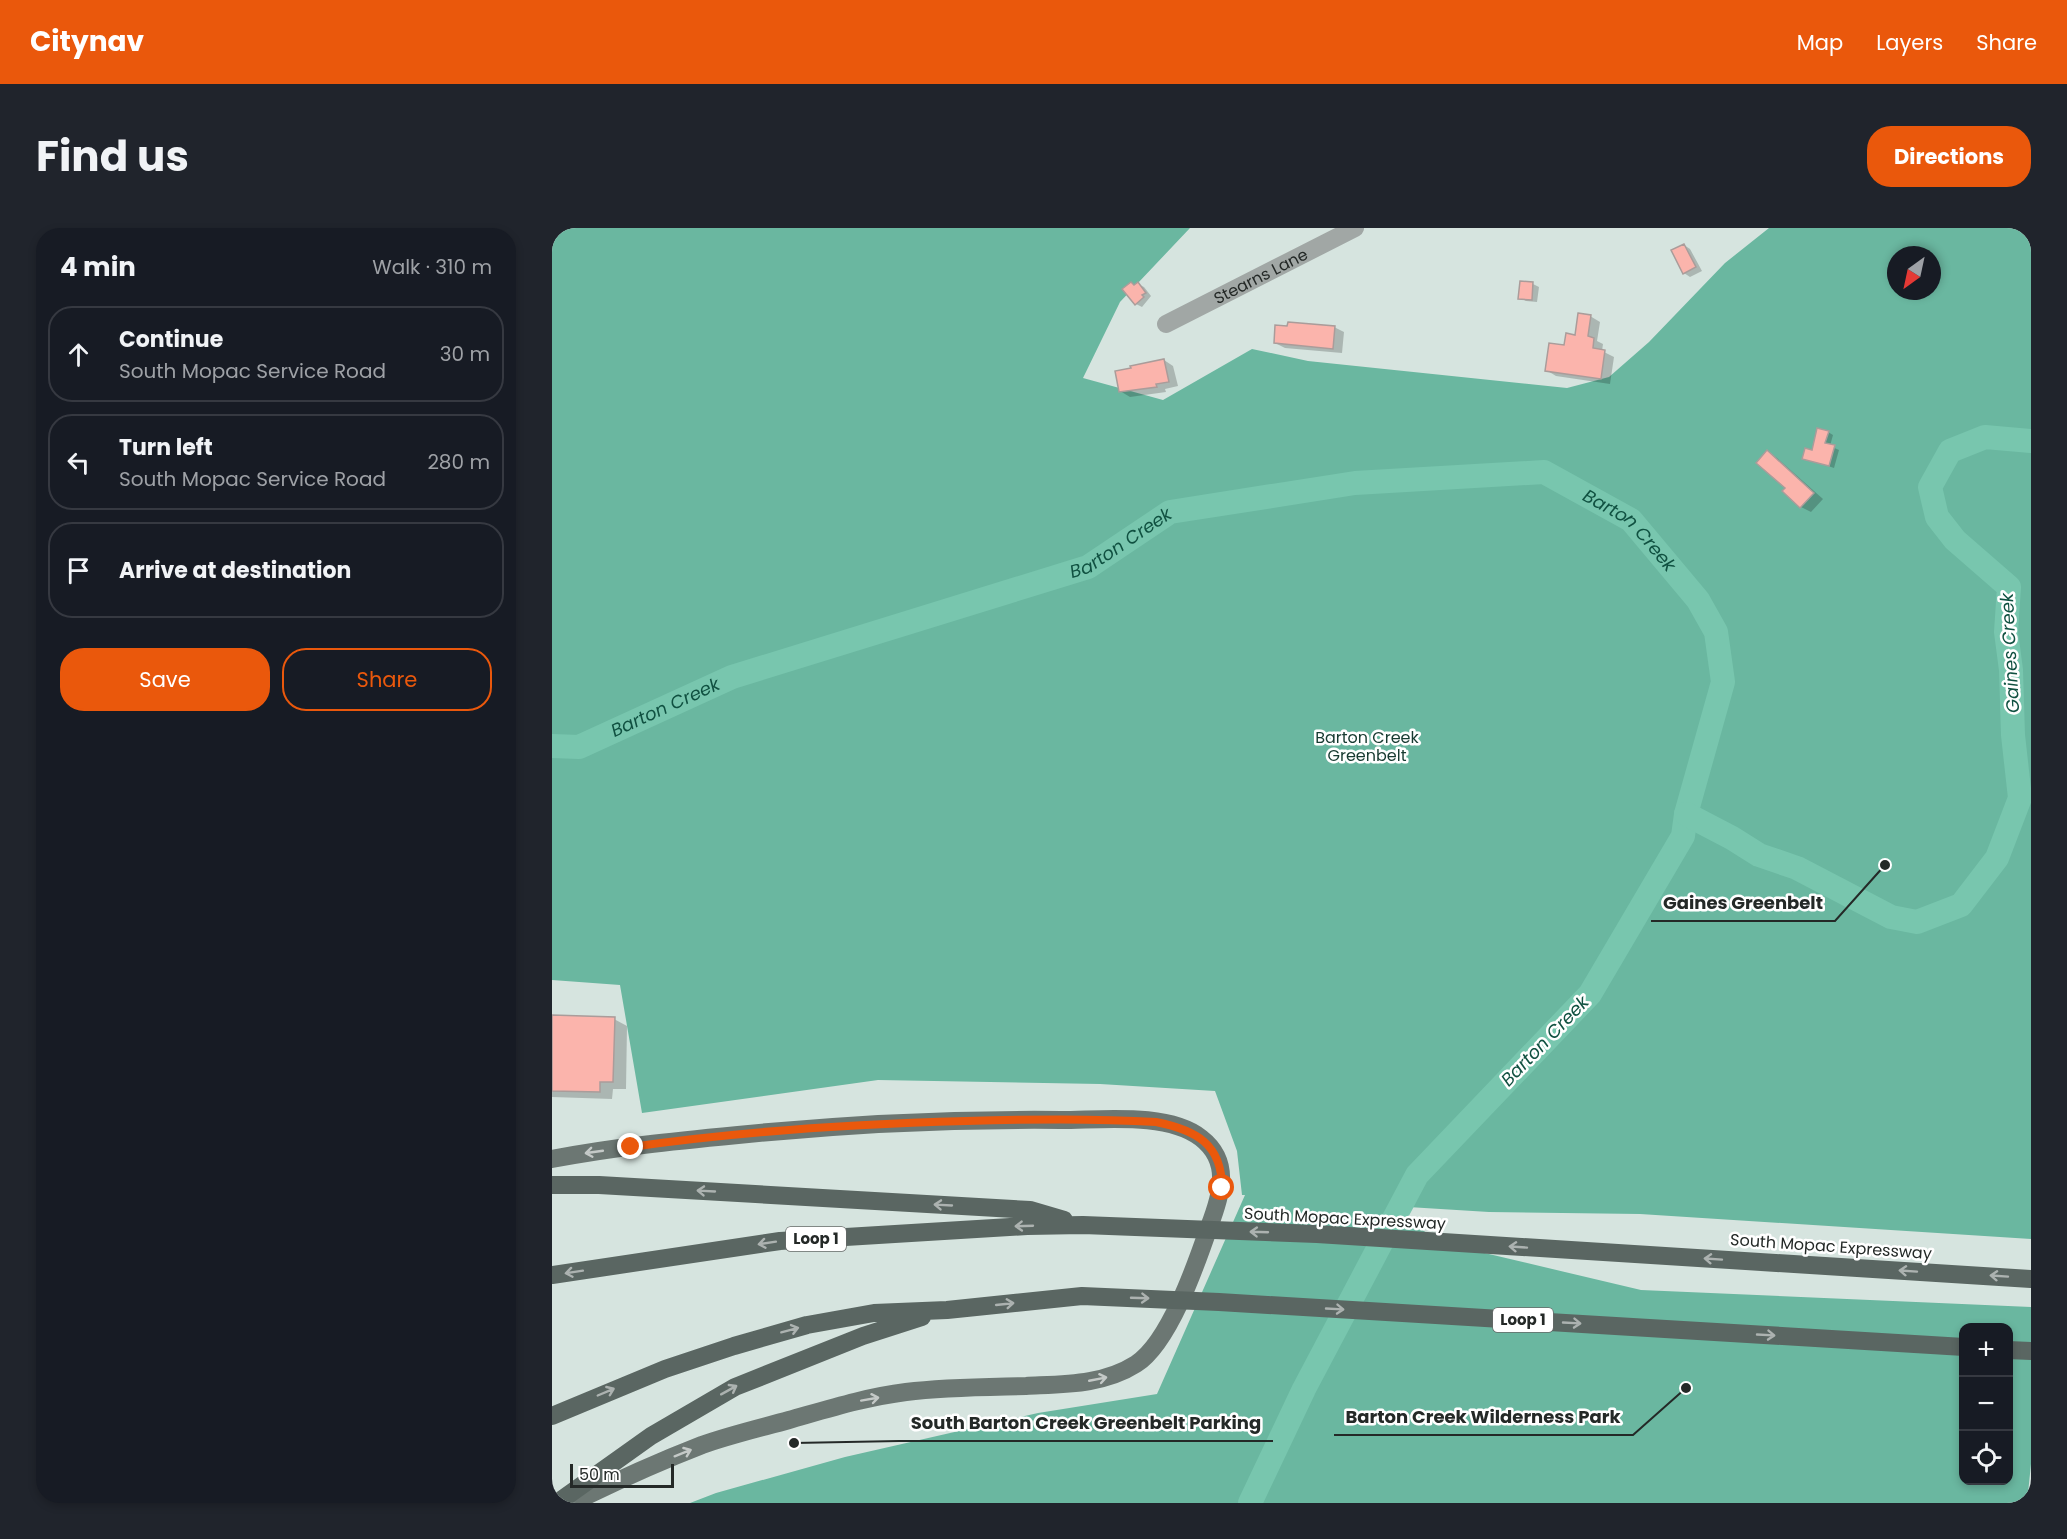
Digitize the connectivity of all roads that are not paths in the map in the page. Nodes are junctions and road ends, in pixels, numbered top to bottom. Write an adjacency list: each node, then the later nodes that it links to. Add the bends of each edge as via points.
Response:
1 (1355, 228): 2 (street, Stearns Lane)
2 (1166, 324)
3 (552, 1159): 14 (main road, one-way to 3, via 706,1444 850,1403 907,1392 1071,1384 1126,1370 1141,1361 1165,1331 1217,1208 1222,1175 1219,1161 1203,1139 1176,1126 1134,1120 876,1123 667,1142)
4 (552, 1185): 5 (highway, one-way to 4, via 1030,1210)
5 (1083, 1225): 6 (highway, South Mopac Expressway / Loop 1, one-way to 6, via 780,1241); 7 (highway, South Mopac Expressway / Loop 1, one-way to 5, via 1317,1234)
6 (552, 1275)
7 (2031, 1279)
8 (947, 1310): 9 (highway, Loop 1, one-way to 9, via 1082,1296); 12 (highway, Loop 1, one-way to 8, via 665,1369 807,1325 874,1313); 13 (highway, one-way to 8, via 651,1436 735,1387 863,1336)
9 (1959, 1347)
10 (2013, 1350): 11 (highway)
11 (2031, 1351)
12 (552, 1416)
13 (557, 1503)
14 (572, 1503)

